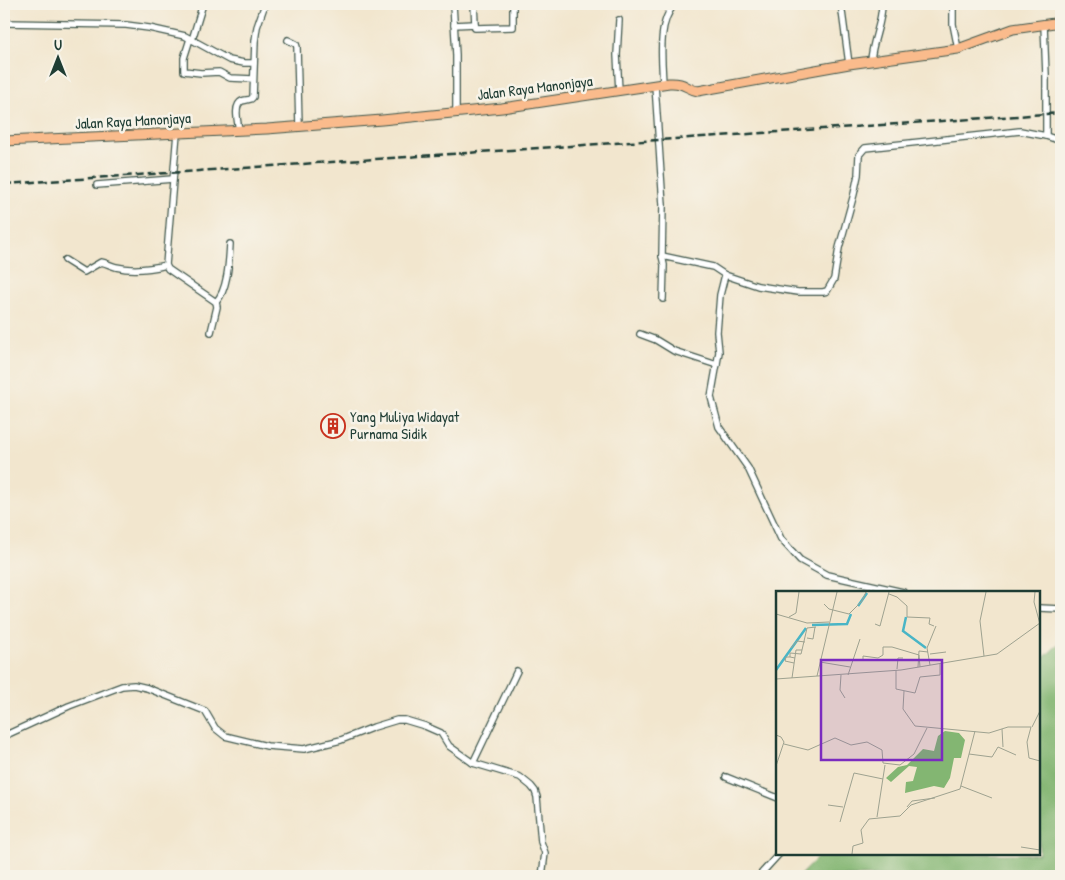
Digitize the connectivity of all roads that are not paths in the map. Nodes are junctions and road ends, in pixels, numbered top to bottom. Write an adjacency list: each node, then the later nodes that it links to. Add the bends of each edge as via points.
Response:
1 (265, 4): 20 (street, via 257,27)
2 (453, 4): 15 (street)
3 (474, 4): 13 (street)
4 (512, 4): 13 (street, via 513,27 475,28)
5 (675, 4): 23 (street, via 670,10 662,41)
6 (842, 4): 21 (street)
7 (882, 4): 19 (street, via 882,18 874,38)
8 (953, 4): 18 (street)
9 (202, 7): 16 (street)
10 (619, 20): 24 (street, via 616,54)
11 (1061, 22): 14 (main road, Jalan Raya Manonjaya)
12 (4, 23): 16 (street, via 126,25)
13 (475, 24): 15 (street)
14 (1044, 25): 18 (main road, Jalan Raya Manonjaya, via 1013,29); 29 (street)
15 (454, 26): 25 (street)
16 (191, 39): 20 (street, via 229,60); 22 (street, via 184,58 184,71 219,72 230,78)
17 (288, 40): 26 (street, via 297,47)
18 (958, 48): 19 (main road, Jalan Raya Manonjaya)
19 (871, 61): 21 (main road, Jalan Raya Manonjaya)
20 (254, 63): 22 (street)
21 (850, 64): 23 (main road, Jalan Raya Manonjaya, via 698,91 678,82)
22 (254, 79): 27 (street, via 252,98 238,104)
23 (659, 85): 24 (main road, Jalan Raya Manonjaya); 35 (street)
24 (619, 91): 25 (main road, Jalan Raya Manonjaya, via 502,108)
25 (456, 111): 26 (main road, Jalan Raya Manonjaya)
26 (299, 126): 27 (main road, Jalan Raya Manonjaya)
27 (238, 130): 28 (main road, Jalan Raya Manonjaya)
28 (177, 133): 30 (main road, Jalan Raya Manonjaya); 32 (street)
29 (1046, 136): 31 (street); 38 (street, via 1002,132 865,148 859,155 854,194 834,278 827,291 798,292 758,286)
30 (4, 141)
31 (1061, 142)
32 (173, 179): 33 (street); 37 (street)
33 (97, 185)
34 (230, 244): 40 (street, via 227,272)
35 (662, 256): 38 (street, via 713,268); 39 (street)
36 (65, 260): 37 (street, via 84,272 100,262 137,269)
37 (166, 265): 40 (street)
38 (726, 275): 43 (street, via 718,315)
39 (664, 299)
40 (216, 302): 41 (street)
41 (211, 332)
42 (640, 334): 43 (street, via 680,353)
43 (717, 365): 44 (street, via 711,397 719,427 748,468 788,549 827,575)
44 (899, 591)
45 (1040, 608): 46 (street)
46 (1061, 609)
47 (517, 671): 49 (street)
48 (4, 736): 49 (street, via 69,706 122,686 134,685 205,711 220,733 243,742 304,749 405,720 441,733 449,746)
49 (473, 764): 53 (street, via 520,777 535,791 545,853)
50 (726, 777): 51 (street)
51 (776, 797)
52 (778, 855): 54 (street)
53 (542, 876)
54 (759, 876)

